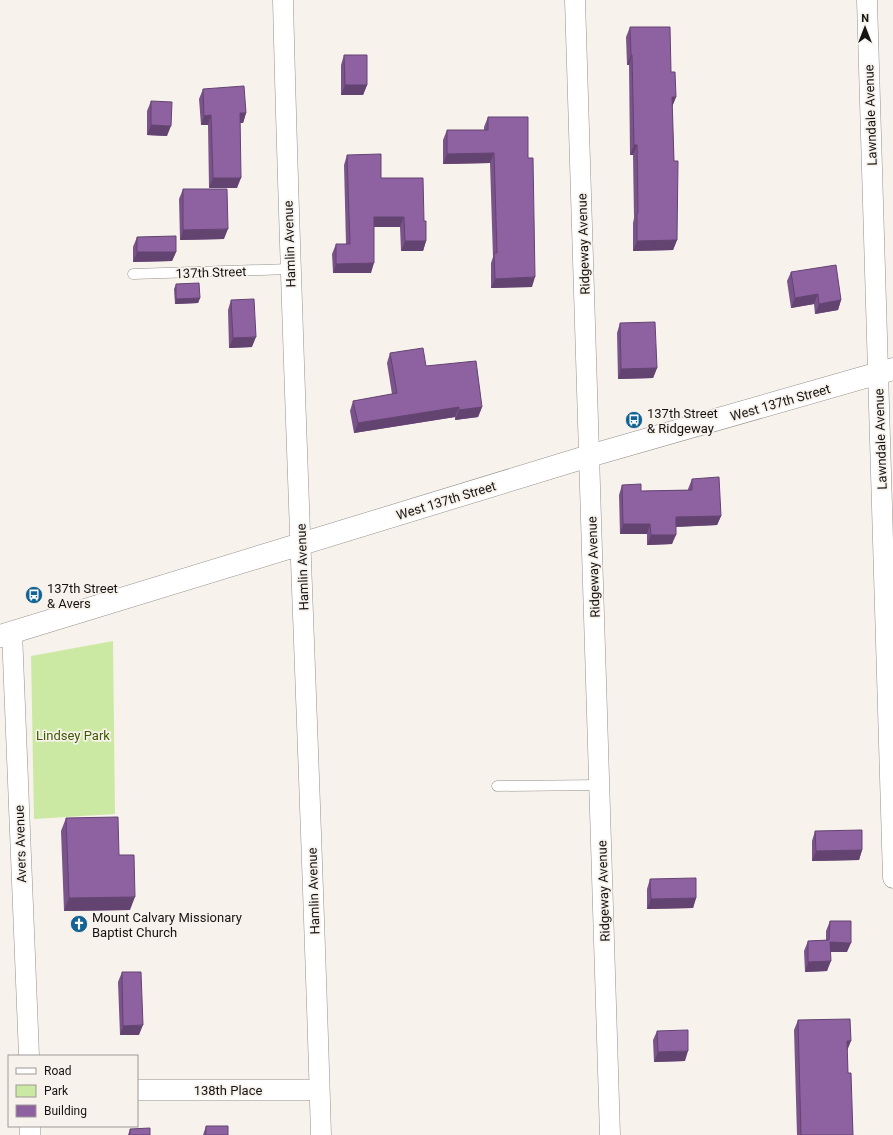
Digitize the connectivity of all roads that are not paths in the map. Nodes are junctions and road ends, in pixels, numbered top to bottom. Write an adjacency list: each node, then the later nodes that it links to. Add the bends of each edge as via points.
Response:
1 (283, 0): 4 (street, Hamlin Avenue)
2 (575, 0): 7 (street, Ridgeway Avenue)
3 (867, 0): 6 (street, Lawndale Avenue)
4 (290, 269): 5 (lane, 137th Street); 8 (street, Hamlin Avenue)
5 (133, 274)
6 (885, 372): 7 (main road, West 137th Street); 12 (street, Lawndale Avenue)
7 (589, 456): 8 (main road, West 137th Street); 10 (street, Ridgeway Avenue)
8 (301, 543): 9 (main road, West 137th Street); 15 (street, Hamlin Avenue)
9 (6, 634): 13 (street, Avers Avenue)
10 (600, 785): 11 (lane); 17 (street, Ridgeway Avenue)
11 (497, 786)
12 (893, 878)
13 (29, 1055)
14 (138, 1090): 15 (street, 138th Place)
15 (319, 1090): 16 (street, Hamlin Avenue)
16 (320, 1135)
17 (610, 1135)

